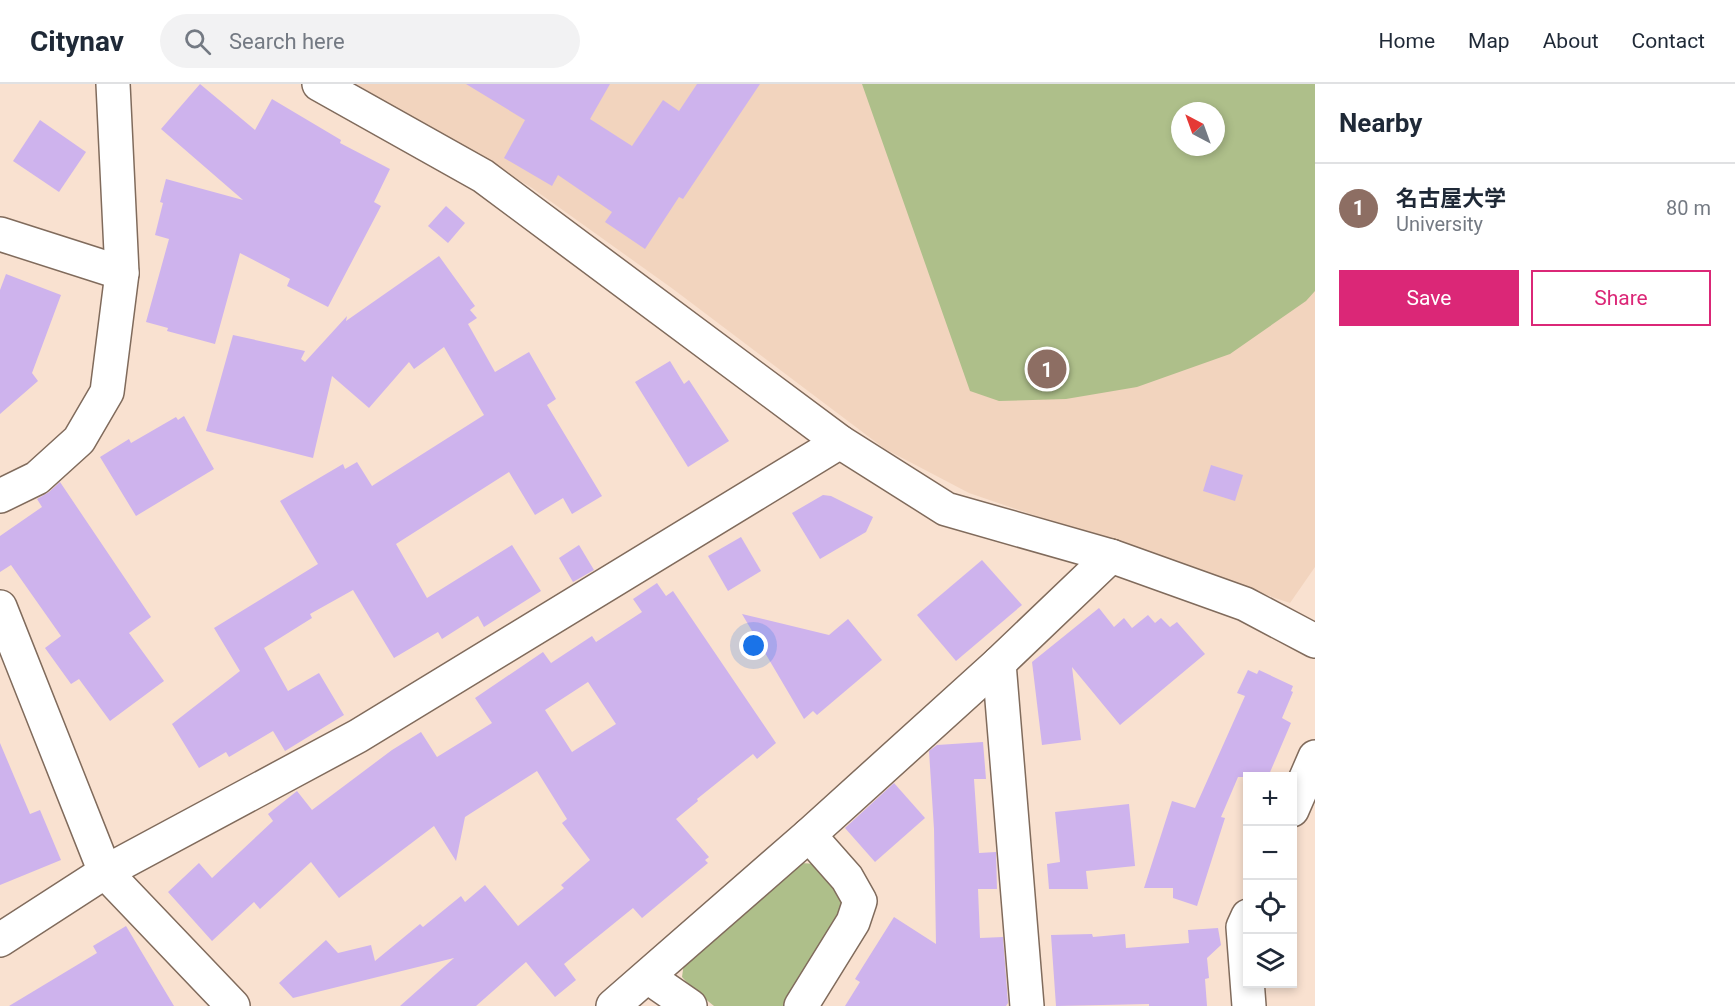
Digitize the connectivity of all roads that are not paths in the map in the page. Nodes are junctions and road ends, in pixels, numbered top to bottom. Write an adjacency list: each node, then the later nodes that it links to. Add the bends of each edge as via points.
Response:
1 (113, 84): 4 (street)
2 (319, 84): 5 (street, via 483,176)
3 (0, 234): 4 (street)
4 (122, 273): 6 (street, via 107,392 79,440 37,478)
5 (840, 442): 7 (street, via 946,509); 14 (street, via 358,736)
6 (0, 496)
7 (1111, 556): 9 (street, via 1245,604); 10 (street)
8 (0, 607): 14 (street)
9 (1315, 641)
10 (999, 663): 13 (street); 22 (street)
11 (1315, 757): 12 (street)
12 (1297, 800)
13 (809, 835): 17 (street); 21 (street, via 847,878 860,901 853,922)
14 (105, 872): 16 (street); 18 (street)
15 (1244, 934): 23 (street)
16 (0, 940)
17 (648, 977): 19 (street); 20 (street)
18 (233, 1006)
19 (614, 1006)
20 (690, 1006)
21 (801, 1006)
22 (1027, 1006)
23 (1249, 1006)

